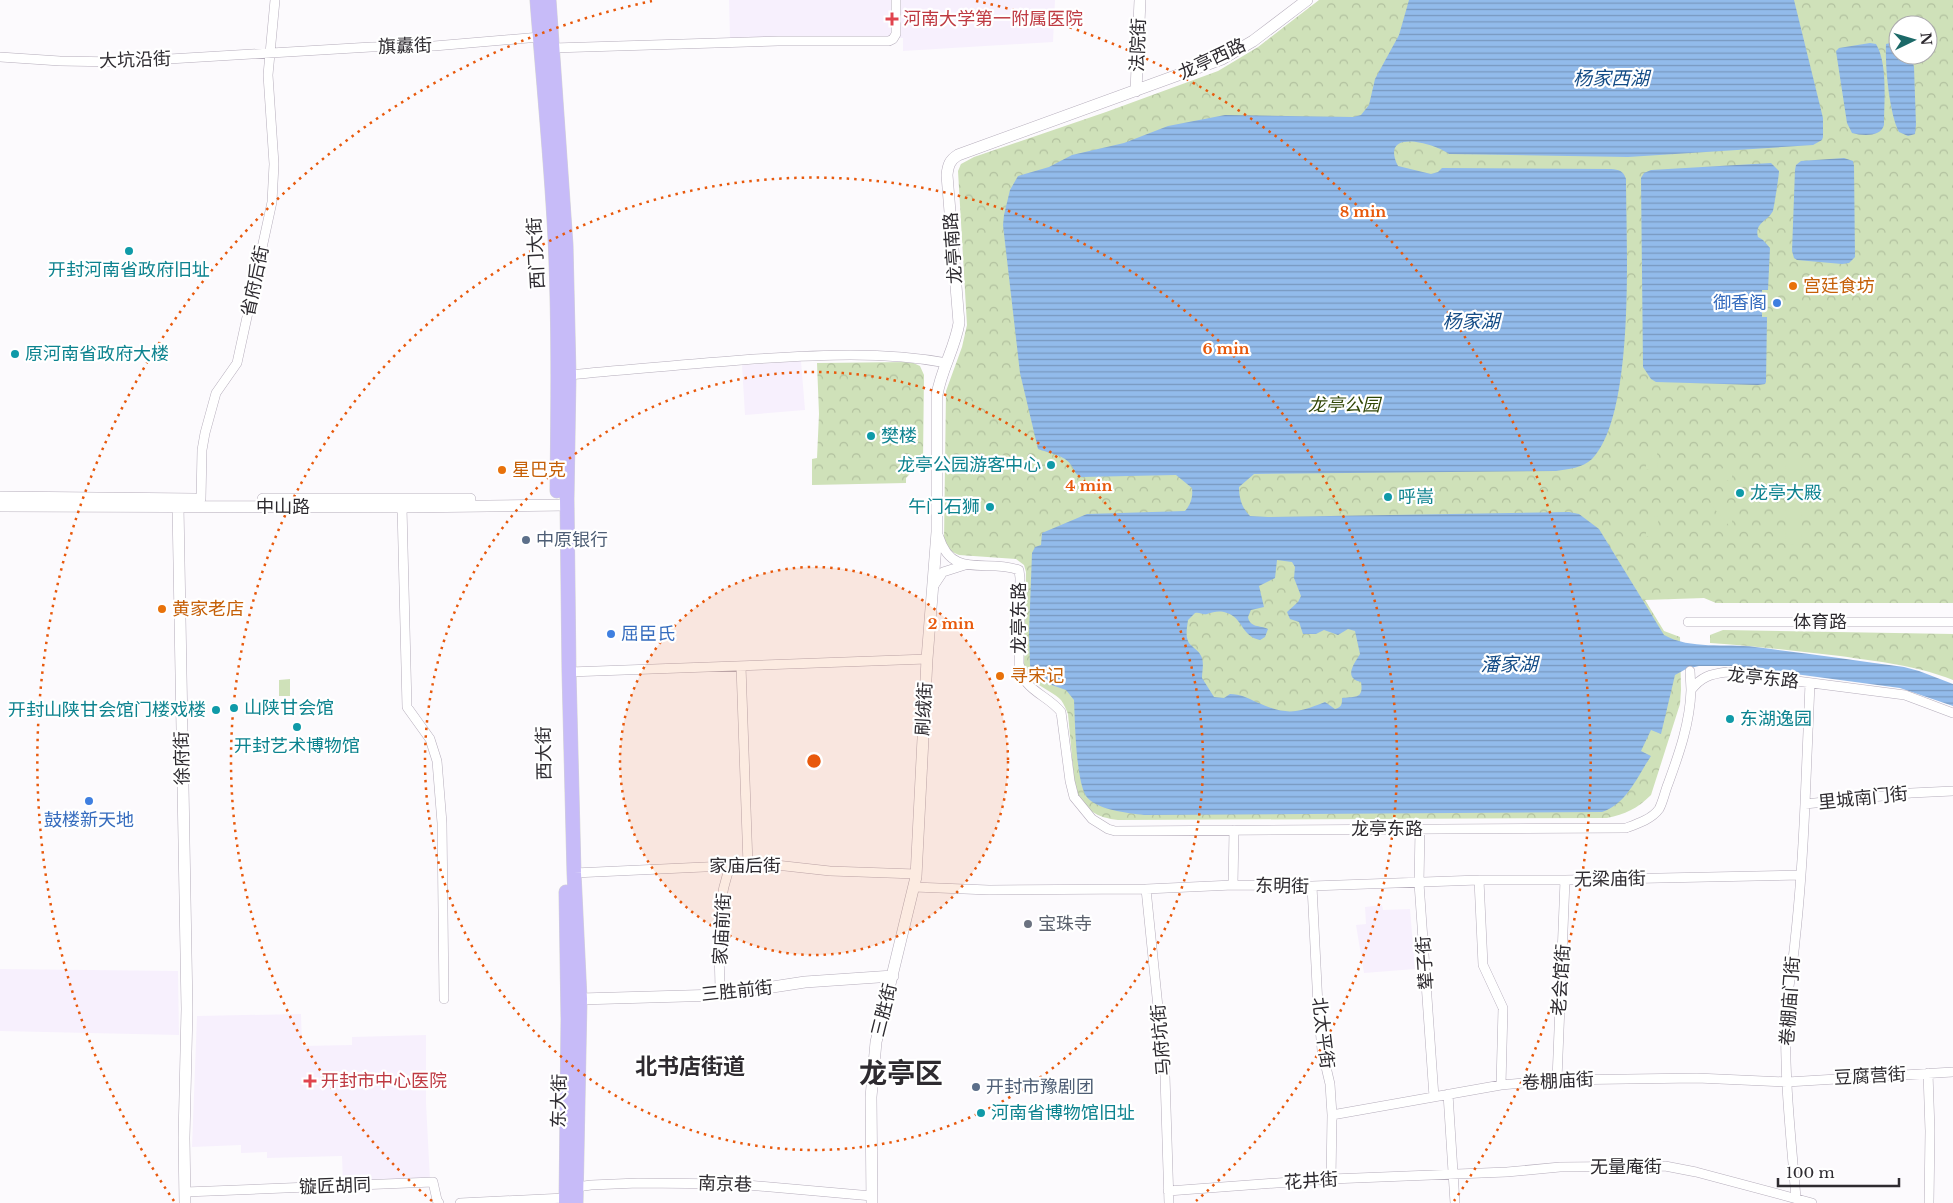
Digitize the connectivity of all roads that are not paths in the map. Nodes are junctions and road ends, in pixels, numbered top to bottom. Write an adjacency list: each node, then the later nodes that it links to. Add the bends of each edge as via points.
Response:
1 (275, 0): 9 (street, 省府后街)
2 (537, 0): 7 (main road, 西门大街)
3 (549, 0): 8 (main road, 西门大街)
4 (896, 0): 8 (street, via 896,34 888,41)
5 (1140, 0): 11 (street, 法院街)
6 (1307, 0): 11 (street, 龙亭西路, via 1234,53)
7 (540, 37): 9 (street, 旗纛街); 16 (main road, 西门大街, via 557,291)
8 (553, 48): 13 (main road, 西门大街, via 566,245)
9 (269, 54): 10 (street, 大坑沿街, via 119,62); 15 (street, 省府后街, via 274,164 272,202 237,363 216,393 205,434)
10 (0, 57)
11 (1136, 91): 12 (street, 龙亭南路, via 950,160 947,175 958,323 956,339)
12 (946, 363): 13 (street, via 889,355 813,355); 20 (street, 龙亭南路, via 936,406)
13 (569, 375): 16 (main road, 西门大街)
14 (0, 497): 15 (street, 中山路)
15 (202, 499): 16 (street, 中山路)
16 (562, 502): 19 (street, 中山路); 27 (main road, 西大街); 51 (main road, 西大街)
17 (0, 506): 18 (street, 中山路)
18 (178, 506): 19 (street, 中山路); 64 (street, 徐府街, via 187,1009)
19 (402, 507): 50 (street, via 407,707 430,739 438,770 442,823)
20 (937, 532): 21 (street, 龙亭东路, via 948,556); 22 (street, 刷绒街)
21 (966, 565): 22 (street, via 943,572); 35 (street, 龙亭东路, via 1019,570 1019,664 1028,684 1057,706 1063,716 1074,797 1092,819 1115,831)
22 (933, 588): 25 (street, 刷绒街)
23 (1688, 622): 24 (street, 体育路)
24 (1953, 622)
25 (927, 659): 26 (street); 39 (street, 刷绒街)
26 (742, 666): 27 (street); 36 (street)
27 (569, 672): 38 (main road, 西大街)
28 (1690, 672): 30 (street)
29 (1810, 683): 30 (street, 龙亭东路, via 1727,672 1704,676); 31 (street, 龙亭东路, via 1904,695); 33 (street, 里城南门街)
30 (1691, 690): 34 (street, 龙亭东路, via 1690,710 1677,760 1658,809 1640,823 1626,828)
31 (1953, 713)
32 (1953, 792): 33 (street, 里城南门街, via 1911,792)
33 (1805, 804): 40 (street, 卷棚庙门街)
34 (1420, 829): 35 (street, 龙亭东路); 43 (street, 辇子街)
35 (1234, 830): 44 (street)
36 (748, 864): 37 (street, 家庙后街); 39 (street, 家庙后街)
37 (732, 865): 38 (street, 家庙后街); 49 (street, 家庙前街, via 721,905)
38 (574, 873): 51 (main road, 西大街)
39 (916, 874): 46 (street, 刷绒街)
40 (1801, 875): 42 (street, 无梁庙街); 55 (street, 卷棚庙门街, via 1788,980)
41 (1479, 880): 42 (street, 无梁庙街); 43 (street, 无梁庙街); 56 (street, via 1483,964 1503,1008)
42 (1565, 880): 54 (street, 老会馆街)
43 (1419, 883): 45 (street, 东明街); 58 (street, 辇子街)
44 (1233, 885): 45 (street, 东明街); 47 (street, 东明街)
45 (1312, 886): 59 (street, 北太平街, via 1318,1006)
46 (914, 887): 47 (street, 东明街); 48 (street, 三胜街)
47 (1146, 889): 63 (street, 马府坑街, via 1165,1076)
48 (893, 976): 49 (street, 三胜前街, via 805,982); 66 (street, 三胜街, via 872,1074)
49 (720, 995): 51 (street, 三胜前街)
50 (444, 999)
51 (574, 1000): 62 (main road, 东大街); 67 (main road, 东大街)
52 (1953, 1072): 53 (street, 豆腐营街)
53 (1928, 1073): 55 (street, 豆腐营街); 73 (street)
54 (1557, 1080): 55 (street, 卷棚庙街, via 1688,1078); 56 (street, 卷棚庙街)
55 (1787, 1082): 65 (street, 卷棚庙门街)
56 (1501, 1085): 57 (street, 卷棚庙街)
57 (1448, 1094): 58 (street, 卷棚庙街); 60 (street)
58 (1434, 1097): 59 (street, 卷棚庙街)
59 (1332, 1114): 61 (street, 北太平街)
60 (1454, 1173): 61 (street, 花井街); 65 (street, 无量庵街, via 1665,1166); 71 (street)
61 (1331, 1179): 63 (street, 花井街)
62 (577, 1187): 66 (street, 南京巷, via 736,1184); 67 (main road, 东大街)
63 (1168, 1190): 70 (street, 马府坑街)
64 (185, 1198): 68 (street, 镟匠胡同, via 433,1182)
65 (1796, 1198): 72 (street, 无量庵街)
66 (872, 1199)
67 (569, 1201): 69 (street)
68 (439, 1203)
69 (460, 1203)
70 (1169, 1203)
71 (1455, 1203)
72 (1812, 1203)
73 (1929, 1203)

